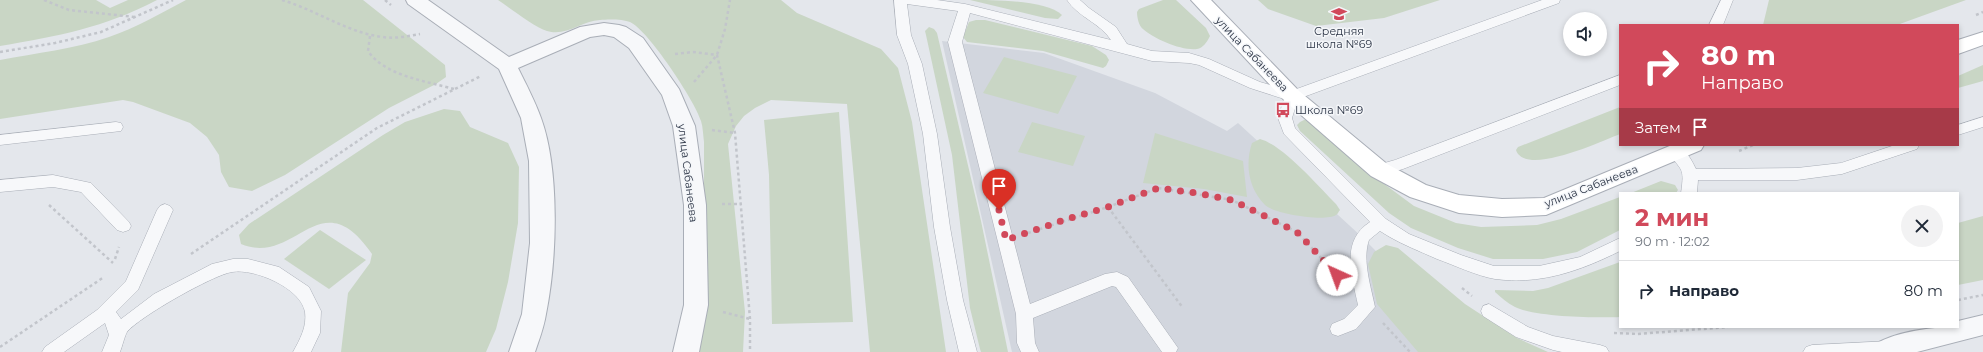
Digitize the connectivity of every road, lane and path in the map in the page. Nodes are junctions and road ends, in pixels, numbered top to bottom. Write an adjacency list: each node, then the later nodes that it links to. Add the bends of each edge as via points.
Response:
1 (44, 0): 13 (path, via 70,10)
2 (173, 0): 13 (path)
3 (282, 0): 16 (path)
4 (415, 0): 23 (street)
5 (730, 0): 21 (path)
6 (900, 0): 70 (lane, via 904,34 915,64 930,134 942,227 955,300)
7 (908, 0): 12 (lane)
8 (1073, 0): 18 (lane, via 1110,30)
9 (1200, 0): 28 (street, улица Сабанеева)
10 (1554, 0): 28 (lane)
11 (1727, 0): 14 (lane)
12 (965, 8): 18 (lane); 44 (lane, via 956,42)
13 (137, 18): 20 (path, via 102,32)
14 (1716, 24)
15 (426, 32): 16 (path, via 409,37)
16 (370, 36): 27 (path, via 367,43 369,52 377,61 390,69)
17 (1983, 38): 19 (street)
18 (1122, 46): 28 (lane, via 1152,56 1196,60 1255,85)
19 (1959, 47)
20 (0, 52)
21 (717, 55): 22 (path, via 693,52); 26 (path); 69 (path, via 735,133)
22 (649, 60): 23 (street, улица Сабанеева, via 636,43 619,31 604,29 587,31); 68 (street, улица Сабанеева, via 672,94 684,126 695,205 696,305)
23 (507, 65): 67 (street, via 531,119 539,156 540,266 534,315)
24 (484, 75): 27 (path)
25 (1619, 80): 35 (lane, via 1398,165)
26 (696, 81)
27 (454, 90): 46 (path, via 377,128)
28 (1292, 96): 35 (street, улица Сабанеева); 42 (lane, via 1285,118 1289,130)
29 (1983, 122): 31 (lane)
30 (116, 127): 32 (lane)
31 (1959, 130)
32 (0, 140)
33 (1909, 146): 36 (lane, via 1842,168 1797,174)
34 (1684, 149): 35 (street, улица Сабанеева, via 1546,206 1502,208 1459,204 1418,191); 36 (lane, via 1685,162)
35 (1378, 170)
36 (1691, 175): 38 (lane)
37 (0, 186): 43 (lane, via 53,181 86,187)
38 (1689, 192)
39 (46, 202): 43 (path, via 113,265)
40 (1108, 207): 44 (path); 48 (path, via 1158,188 1232,200 1297,232); 52 (path)
41 (165, 210): 55 (lane, via 132,285)
42 (1380, 223): 45 (lane, via 1403,238 1494,272 1538,273 1584,262); 51 (lane, via 1362,237 1358,246)
43 (123, 226)
44 (1006, 240): 54 (lane)
45 (1619, 244)
46 (185, 258)
47 (108, 272): 61 (path, via 95,284)
48 (1335, 273)
49 (1983, 295): 50 (path)
50 (1959, 300)
51 (1367, 307): 58 (lane, via 1350,324); 72 (path)
52 (1183, 308)
53 (1489, 311): 73 (lane, via 1522,332 1553,343)
54 (1024, 314): 62 (lane, via 1111,279 1117,279 1122,282); 71 (lane, via 1026,342)
55 (103, 315): 59 (lane, via 112,318); 64 (lane)
56 (1983, 325): 63 (street)
57 (1715, 328): 60 (path, via 1638,334)
58 (1338, 329)
59 (118, 330): 65 (lane, via 117,343); 66 (lane, via 160,300 218,269 248,265 273,272 303,292 313,311 312,333)
60 (1607, 333)
61 (0, 347)
62 (1169, 348)
63 (1888, 350): 74 (lane)
64 (52, 352)
65 (111, 352)
66 (302, 352)
67 (522, 352)
68 (686, 352)
69 (750, 352)
70 (968, 352)
71 (1030, 352)
72 (1410, 352)
73 (1600, 352)
74 (1812, 352)

